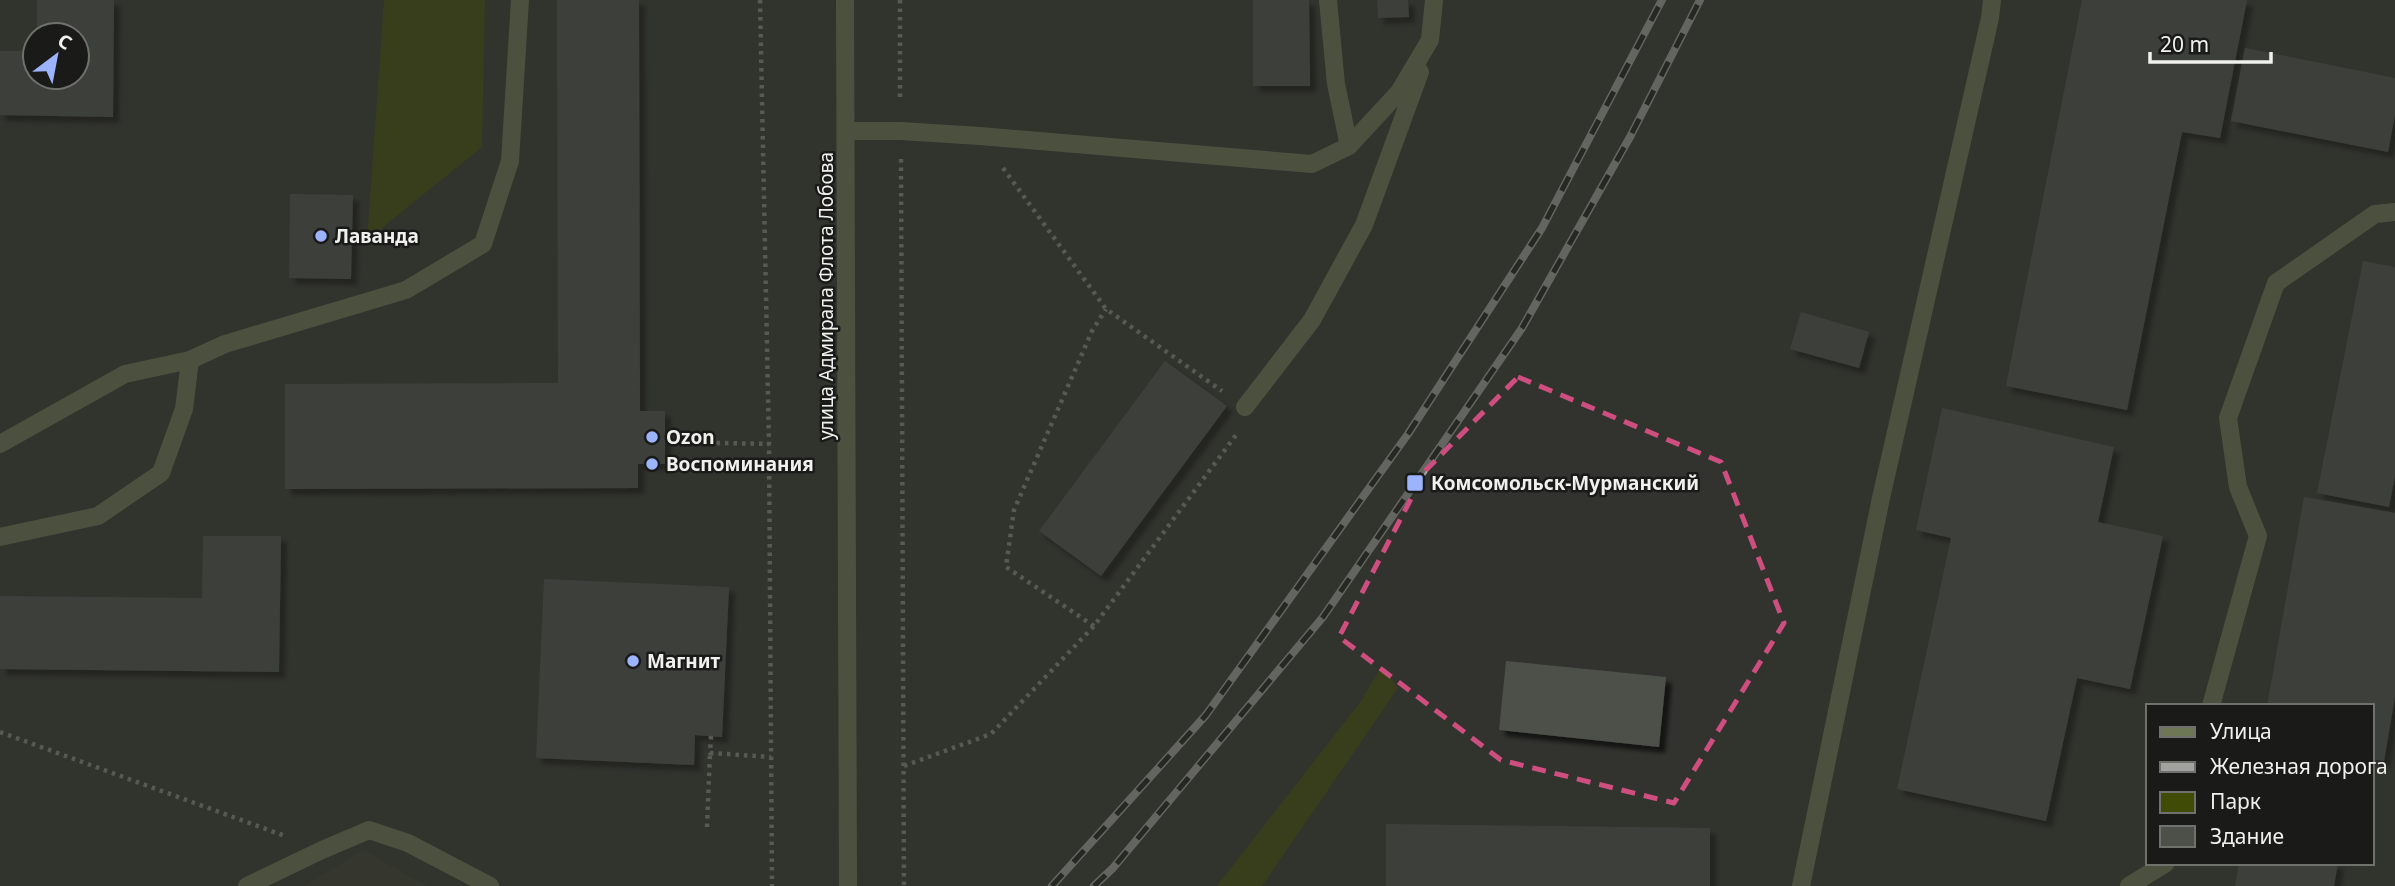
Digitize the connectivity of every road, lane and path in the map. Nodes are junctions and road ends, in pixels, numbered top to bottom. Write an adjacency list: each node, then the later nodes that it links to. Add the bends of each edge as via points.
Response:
1 (520, 0): 16 (street, via 510,161 483,244 406,290 225,344)
2 (760, 0): 20 (path)
3 (845, 0): 10 (street, улица Адмирала Флота Лобова)
4 (900, 0): 11 (path)
5 (1328, 0): 13 (street, via 1336,84)
6 (1434, 0): 9 (street)
7 (1447, 0): 9 (street)
8 (1992, 0): 37 (street, via 1881,498)
9 (1430, 40): 13 (street, via 1398,92); 17 (street, via 1364,225 1312,320)
10 (846, 131): 11 (street); 35 (street, улица Адмирала Флота Лобова)
11 (901, 131): 12 (street); 28 (path)
12 (980, 136): 13 (street, via 1312,164); 15 (path)
13 (1349, 146)
14 (2395, 212): 23 (street, via 2375,214 2276,283 2228,418 2238,487 2258,536)
15 (1106, 309): 17 (path); 22 (path, via 1092,331 1014,510 1006,567)
16 (190, 360): 19 (street, via 125,374); 21 (street, via 184,409 161,473 98,516)
17 (1245, 407): 22 (path, via 1240,430)
18 (674, 442): 20 (path)
19 (0, 444)
20 (769, 444): 27 (path)
21 (0, 537)
22 (1094, 626): 28 (path, via 991,734)
23 (2212, 704)
24 (0, 732): 30 (path)
25 (711, 736): 26 (path)
26 (710, 753): 27 (path); 29 (path)
27 (771, 757): 34 (path)
28 (904, 766): 36 (path)
29 (707, 827)
30 (322, 850): 32 (street); 33 (street, via 369,830 408,843)
31 (2163, 865): 38 (street)
32 (247, 886)
33 (490, 886)
34 (772, 886)
35 (848, 886)
36 (904, 886)
37 (1801, 886)
38 (2129, 886)

